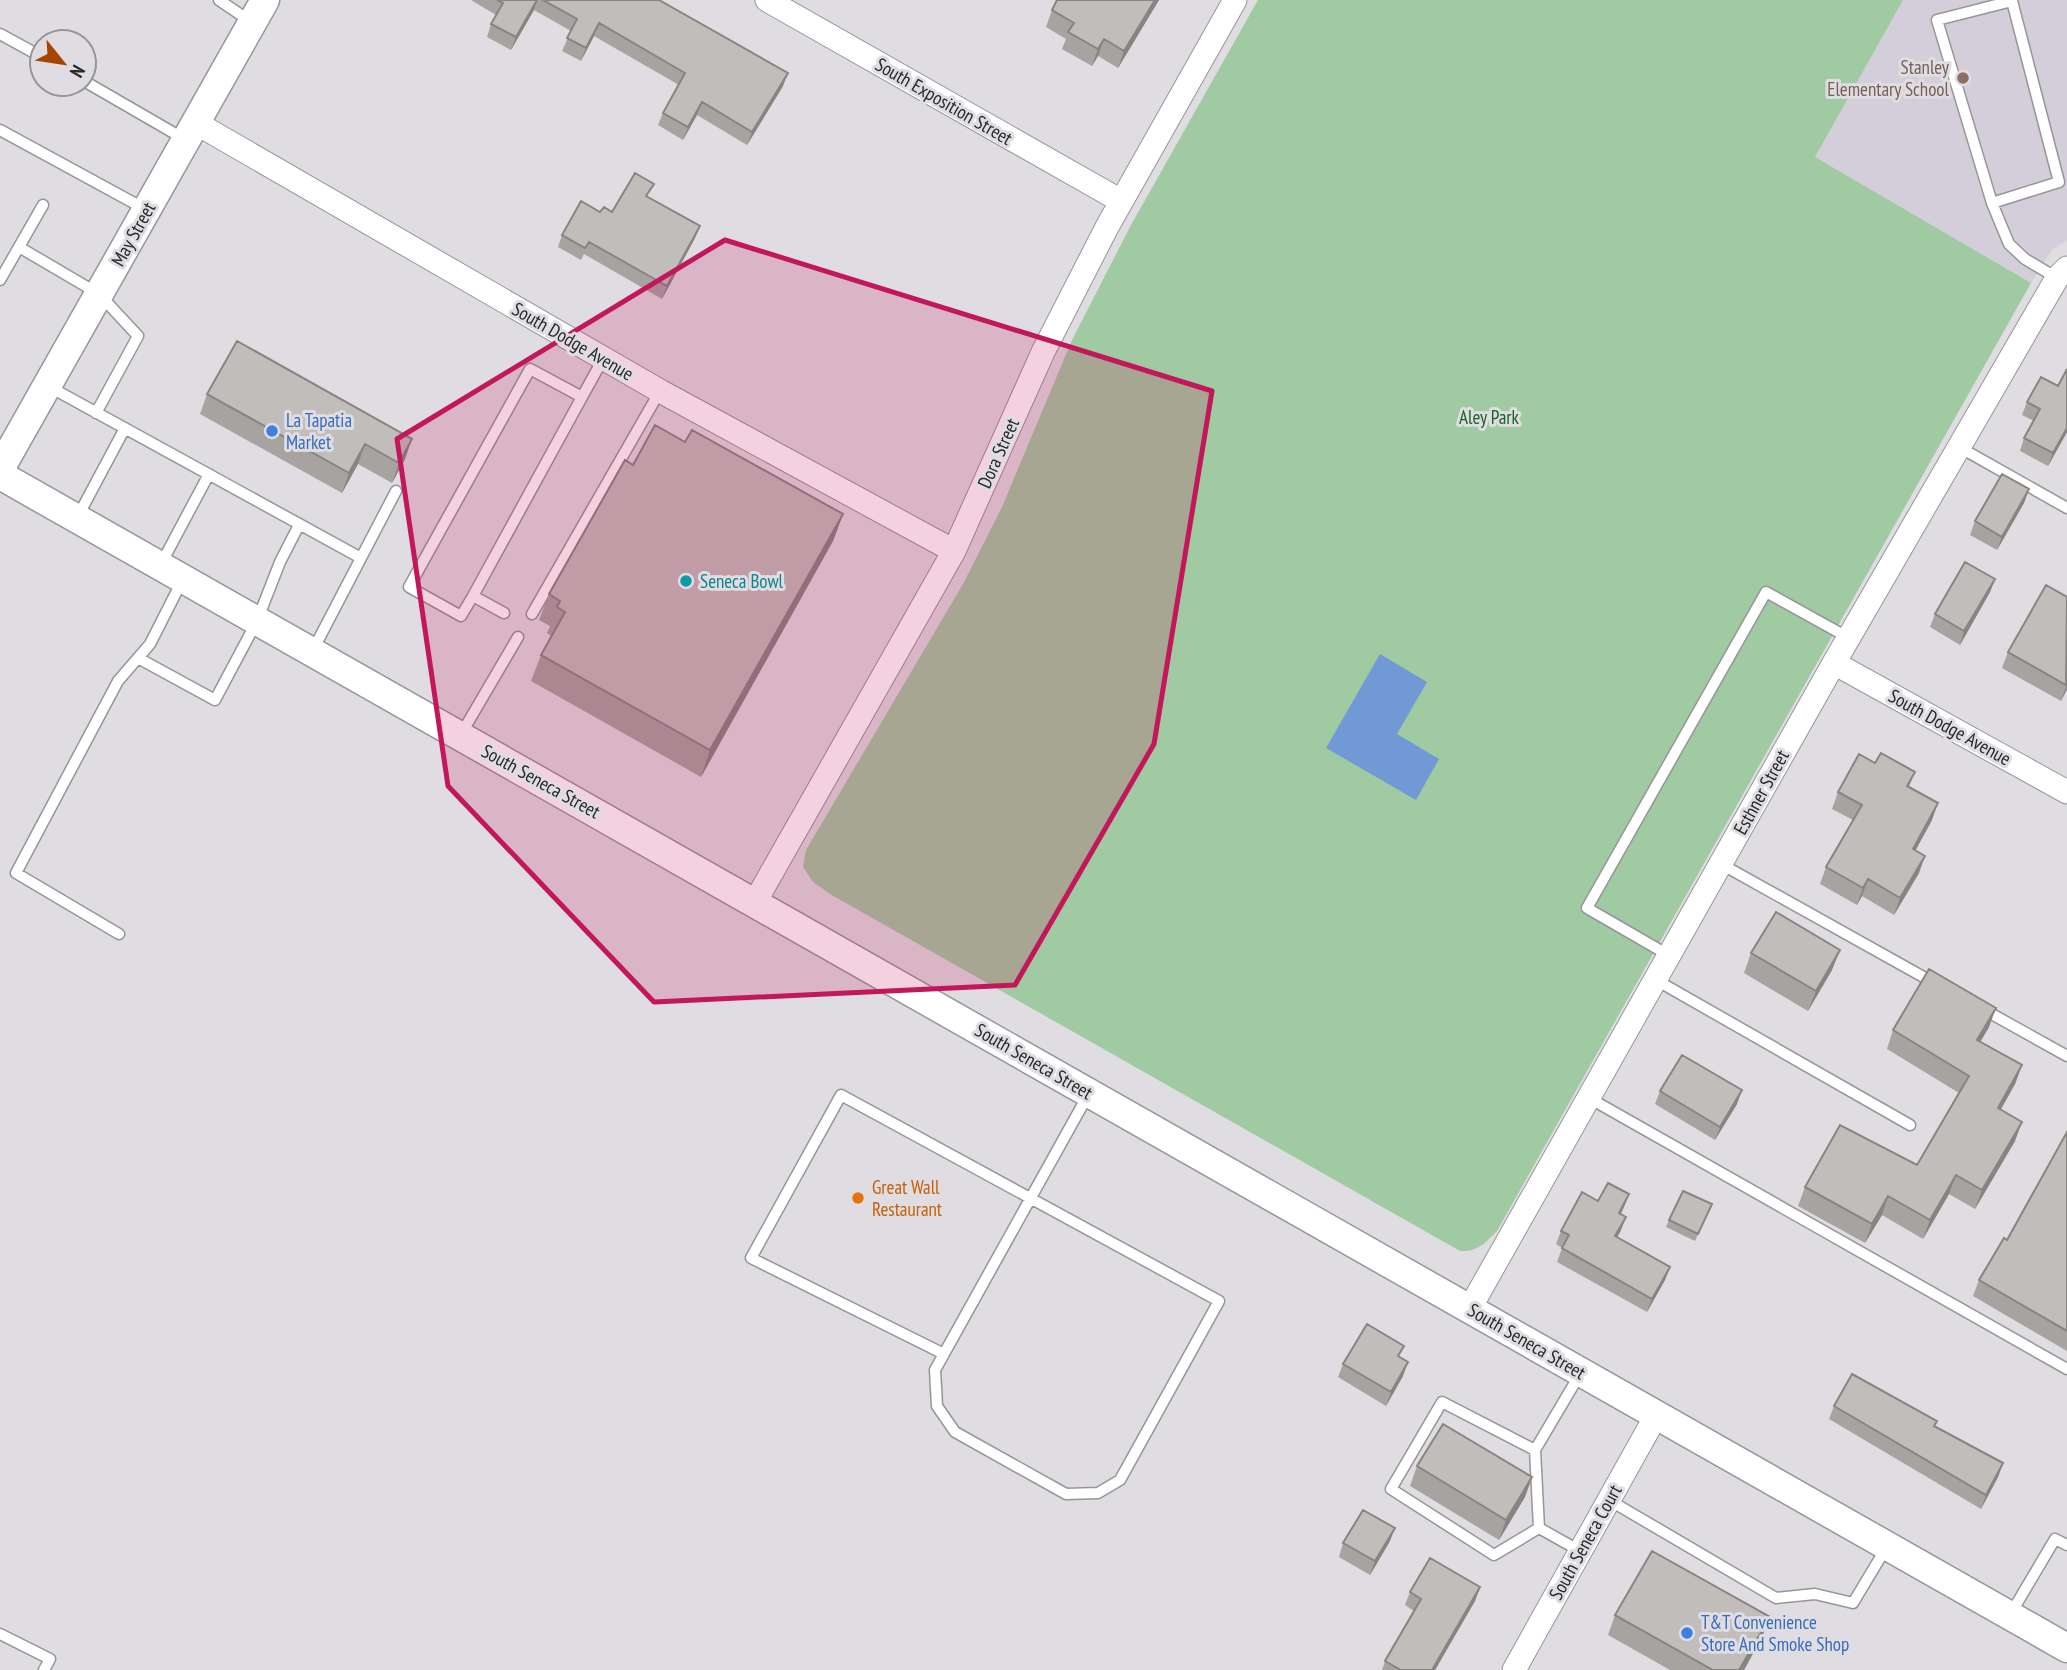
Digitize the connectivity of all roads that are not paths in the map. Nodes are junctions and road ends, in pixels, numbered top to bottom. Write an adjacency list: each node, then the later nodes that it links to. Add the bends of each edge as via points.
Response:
1 (219, 0): 4 (lane)
2 (767, 0): 10 (street, South Exposition Street)
3 (1235, 0): 10 (street, Dora Street)
4 (259, 11): 9 (street, May Street)
5 (0, 34): 6 (lane)
6 (28, 49)
7 (98, 88): 9 (lane)
8 (0, 130): 13 (lane)
9 (191, 131): 13 (street, May Street); 18 (street, South Dodge Avenue)
10 (1121, 201): 32 (street, Dora Street, via 1043,352)
11 (1992, 204): 11 (lane, via 1937,19 2012,1 2059,182); 15 (lane, via 2009,244 2025,258)
12 (43, 205): 14 (lane)
13 (146, 210): 17 (street, May Street)
14 (19, 247): 16 (lane); 17 (lane)
15 (2062, 273): 24 (street, Esthner Street)
16 (0, 280)
17 (99, 294): 19 (street, May Street); 22 (lane, via 138,336)
18 (603, 359): 20 (street, South Dodge Avenue); 21 (lane)
19 (48, 386): 22 (lane); 25 (street, May Street)
20 (660, 391): 32 (street, South Dodge Avenue); 37 (lane)
21 (582, 397): 35 (lane); 35 (lane, via 530,369 409,587 461,616)
22 (96, 413): 23 (lane)
23 (125, 428): 26 (lane); 30 (lane)
24 (1959, 447): 29 (lane); 40 (street, Esthner Street)
25 (0, 469)
26 (209, 474): 31 (lane); 34 (lane)
27 (0, 475): 30 (street, South Seneca Street)
28 (396, 491): 33 (lane)
29 (2067, 508)
30 (76, 519): 34 (street, South Seneca Street)
31 (299, 525): 33 (lane); 38 (lane)
32 (954, 551): 47 (street, Dora Street)
33 (361, 558): 41 (lane)
34 (172, 572): 38 (street, South Seneca Street); 42 (lane, via 150,644)
35 (473, 596): 36 (lane)
36 (503, 613)
37 (532, 614)
38 (257, 621): 41 (street, South Seneca Street); 42 (lane, via 215,700)
39 (518, 637): 44 (lane)
40 (1849, 638): 43 (street, Esthner Street); 49 (lane, via 1766,592 1587,908)
41 (312, 652): 44 (street, South Seneca Street)
42 (138, 658): 48 (lane, via 118,681 16,873)
43 (1834, 663): 45 (street, South Dodge Avenue); 46 (street, Esthner Street)
44 (460, 736): 47 (street, South Seneca Street)
45 (2067, 792)
46 (1721, 864): 49 (street, Esthner Street); 51 (lane)
47 (755, 902): 54 (street, South Seneca Street)
48 (119, 933)
49 (1670, 956): 50 (street, Esthner Street)
50 (1656, 980): 55 (street, Esthner Street); 56 (lane)
51 (1948, 990)
52 (1972, 1003): 53 (lane)
53 (2067, 1056)
54 (1090, 1092): 57 (lane); 58 (street, South Seneca Street)
55 (1589, 1098): 58 (street, Esthner Street); 60 (lane)
56 (1910, 1125)
57 (1030, 1198): 59 (lane); 59 (lane, via 841,1095 751,1258); 59 (lane, via 1219,1301 1120,1480 1098,1493 1066,1494 955,1432 937,1406 935,1370)
58 (1470, 1308): 61 (street, South Seneca Street)
59 (944, 1354)
60 (2067, 1369)
61 (1582, 1372): 62 (street, South Seneca Street); 63 (lane)
62 (1657, 1414): 64 (street, South Seneca Court); 67 (street, South Seneca Street)
63 (1535, 1450): 65 (lane); 65 (lane, via 1442,1402 1391,1489 1494,1555)
64 (1609, 1500): 67 (lane, via 1776,1598 1815,1594 1853,1603); 68 (street, South Seneca Court)
65 (1539, 1528): 68 (lane)
66 (2067, 1545): 69 (lane, via 2055,1539)
67 (1887, 1546): 69 (street, South Seneca Street)
68 (1580, 1551): 73 (street, South Seneca Court)
69 (2010, 1616): 71 (street, South Seneca Street)
70 (0, 1634): 72 (lane, via 50,1659)
71 (2067, 1648)
72 (44, 1670)
73 (1514, 1670)

